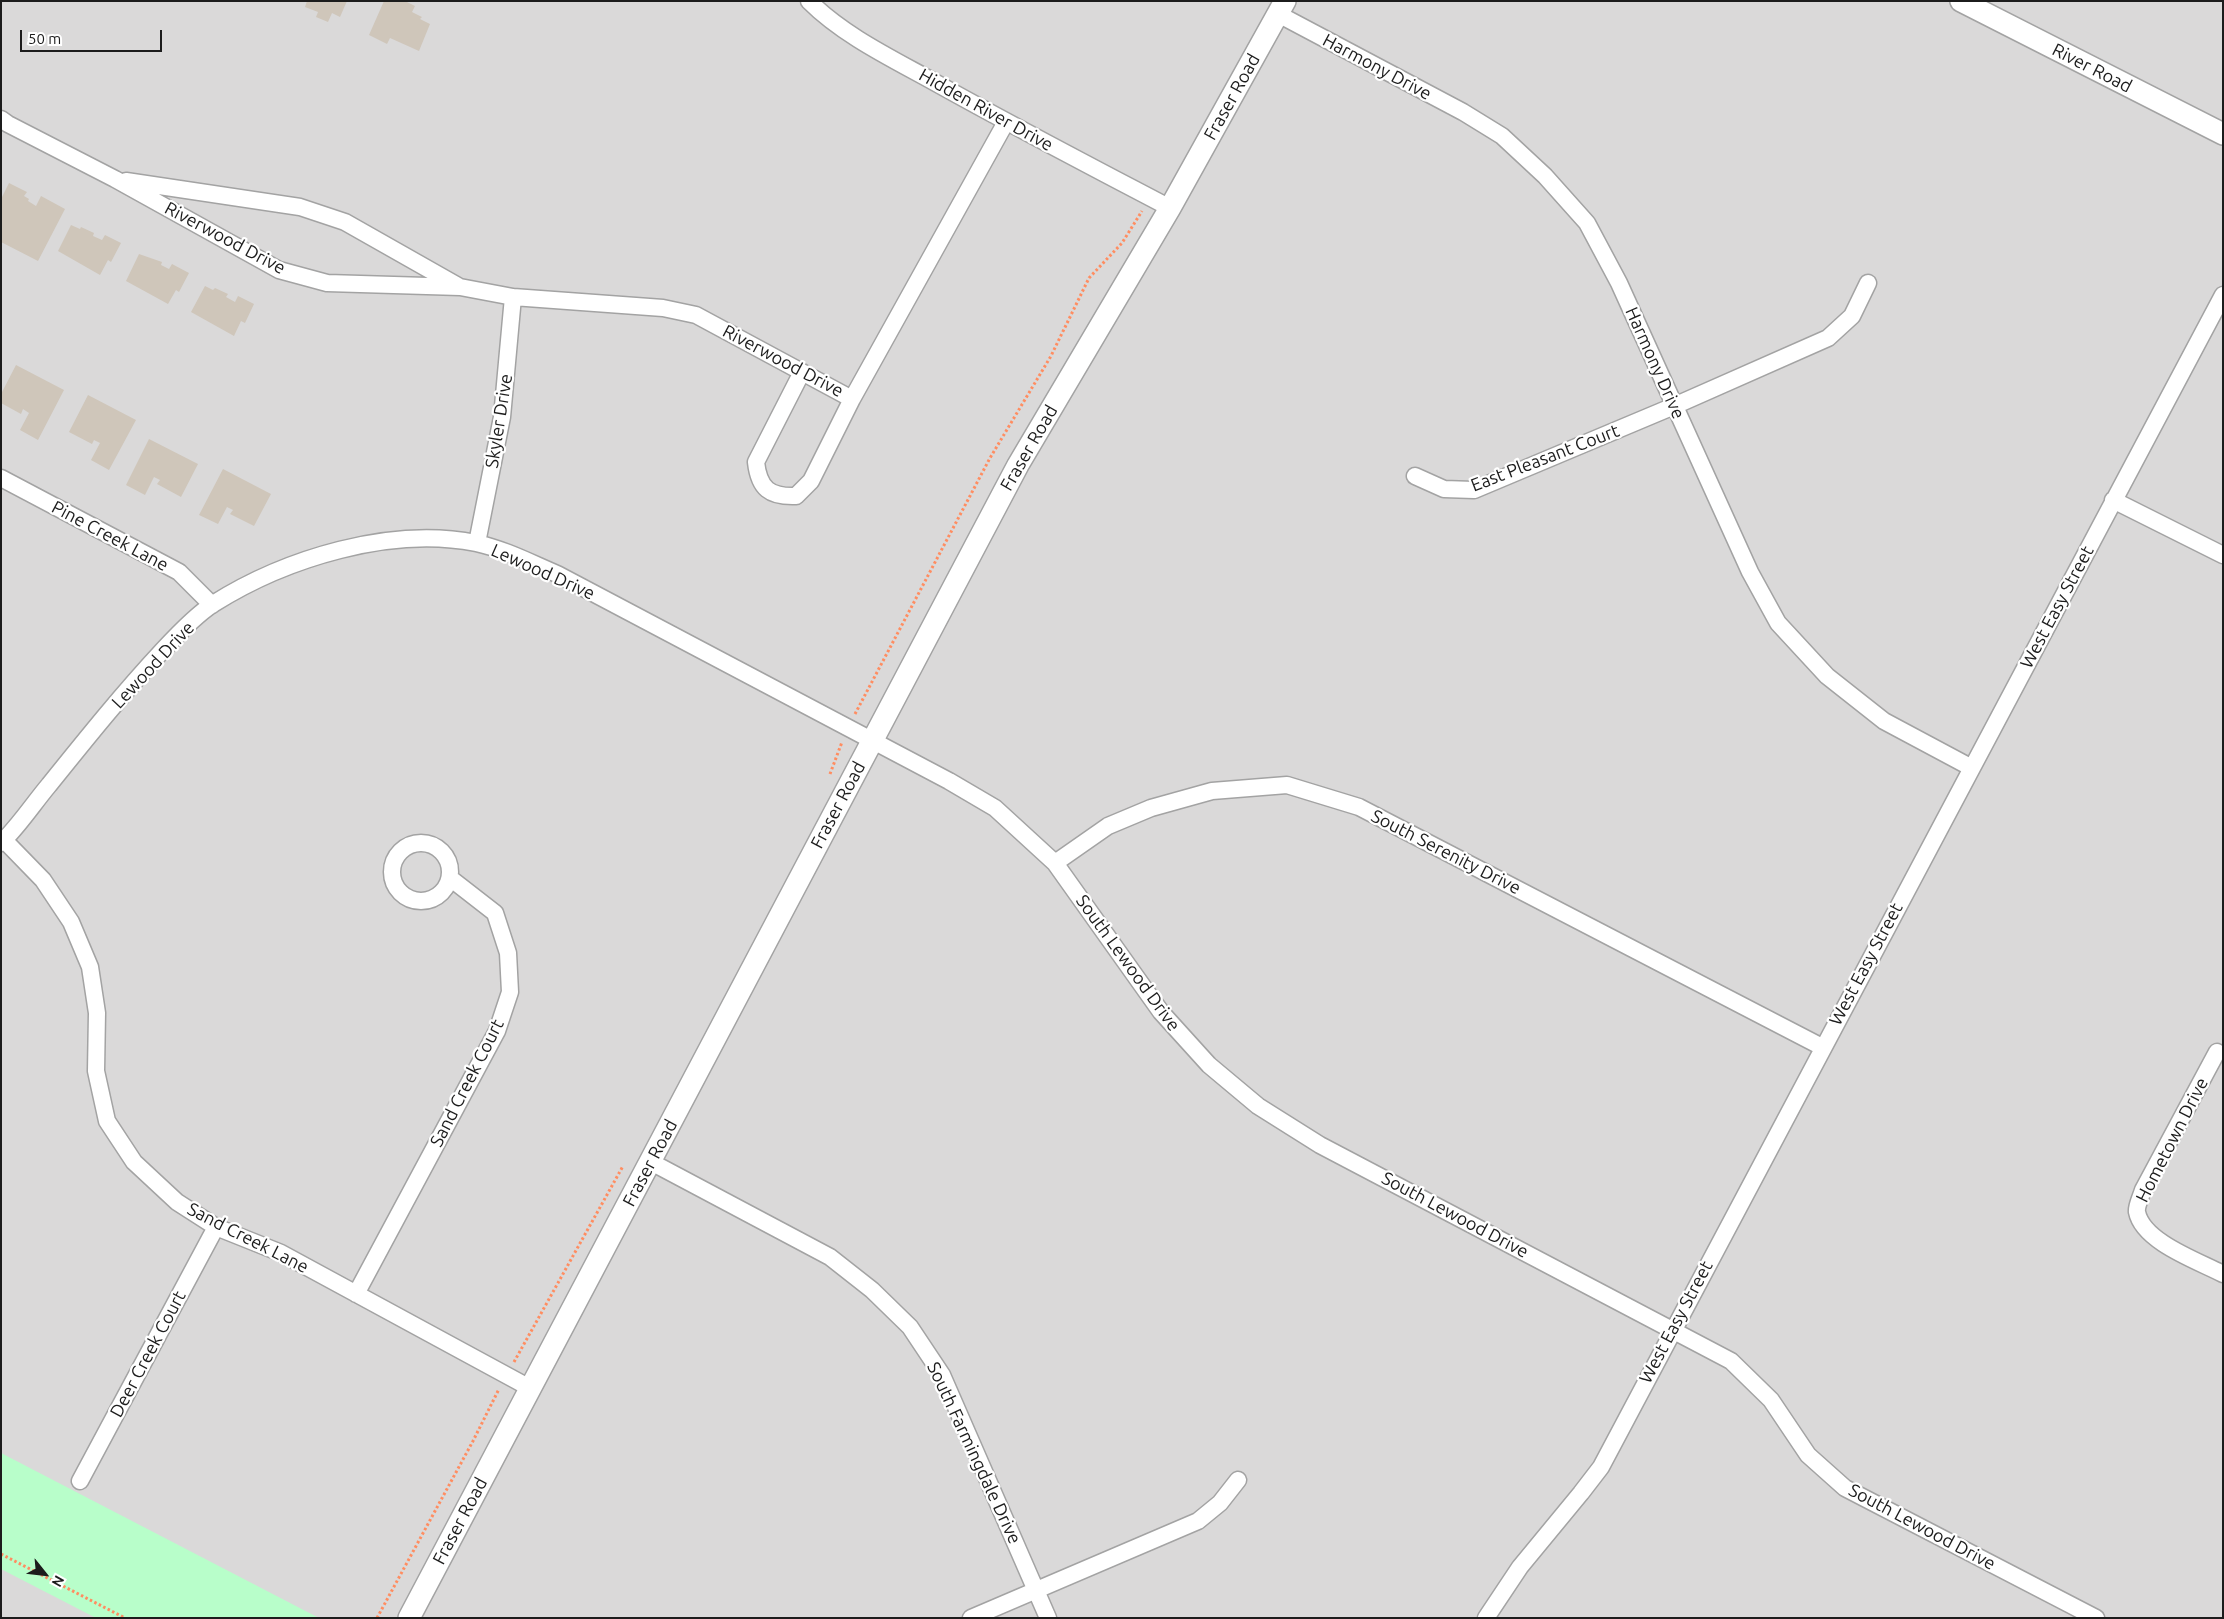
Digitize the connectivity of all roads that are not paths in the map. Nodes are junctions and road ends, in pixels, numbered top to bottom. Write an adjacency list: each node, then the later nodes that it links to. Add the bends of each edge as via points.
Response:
1 (808, 1): 5 (street, Hidden River Drive, via 822,15 879,51)
2 (1961, 1): 6 (street, River Road)
3 (1281, 8): 8 (street, Fraser Road); 15 (street, Harmony Drive, via 1502,136 1545,176 1587,223 1619,283)
4 (1, 119): 7 (street, Riverwood Drive)
5 (1006, 122): 8 (street, Hidden River Drive); 14 (street, Riverwood Drive)
6 (2223, 134)
7 (115, 179): 10 (street, Riverwood Drive, via 300,207 345,222); 10 (street, Riverwood Drive, via 279,270 327,283)
8 (1170, 208): 22 (street, Fraser Road, via 1018,465)
9 (1868, 283): 15 (street, East Pleasant Court, via 1852,316 1828,338)
10 (460, 287): 12 (street, Riverwood Drive)
11 (2223, 295): 18 (street, West Easy Street)
12 (513, 297): 13 (street, Riverwood Drive, via 663,308 696,315); 19 (street, Skyler Drive, via 502,417)
13 (802, 372): 14 (street, Riverwood Drive); 14 (street, via 756,462 758,477 765,488 780,496 796,496 811,481)
14 (852, 398)
15 (1674, 406): 16 (street, East Pleasant Court, via 1474,490 1444,489); 23 (street, Harmony Drive, via 1750,572 1778,623 1827,676 1884,721)
16 (1415, 476)
17 (1, 478): 21 (street, Pine Creek Lane, via 179,572)
18 (2113, 500): 20 (street); 23 (street, West Easy Street)
19 (477, 543): 21 (street, Lewood Drive, via 426,538 361,545 310,558 259,579); 22 (street, Lewood Drive, via 557,574)
20 (2223, 555)
21 (212, 604): 24 (street, Lewood Drive, via 164,648)
22 (872, 740): 25 (street, South Lewood Drive, via 995,808); 29 (street, Fraser Road)
23 (1972, 768): 27 (street, West Easy Street)
24 (3, 842): 30 (street, Sand Creek Lane, via 43,880 66,915 90,967 97,1013 96,1071 107,1122 134,1162 177,1202)
25 (1055, 863): 27 (street, South Serenity Drive, via 1108,826 1151,808 1212,791 1287,785 1359,807); 33 (street, South Lewood Drive, via 1161,1012 1209,1065 1258,1106 1320,1145)
26 (450, 878): 32 (street, Sand Creek Court, via 495,913 508,953 510,992 497,1031)
27 (1822, 1047): 33 (street, West Easy Street)
28 (2217, 1052): 31 (street, Hometown Drive, via 2143,1190 2137,1210 2141,1224 2152,1237)
29 (651, 1162): 34 (street, Fraser Road); 37 (street, South Farmingdale Drive, via 830,1257 872,1290 910,1327 942,1375)
30 (216, 1226): 32 (street, Sand Creek Lane, via 281,1253); 35 (street, Deer Creek Court)
31 (2223, 1274)
32 (356, 1294): 34 (street, Sand Creek Lane)
33 (1672, 1329): 41 (street, West Easy Street, via 1601,1467 1520,1567); 42 (street, South Lewood Drive, via 1731,1362 1771,1400 1808,1455 1845,1488)
34 (530, 1388): 38 (street, Fraser Road)
35 (80, 1480)
36 (1238, 1480): 37 (street, via 1220,1503 1198,1521)
37 (1036, 1591): 39 (street); 40 (street, South Farmingdale Drive)
38 (409, 1618)
39 (972, 1618)
40 (1048, 1618)
41 (1486, 1618)
42 (2096, 1618)

